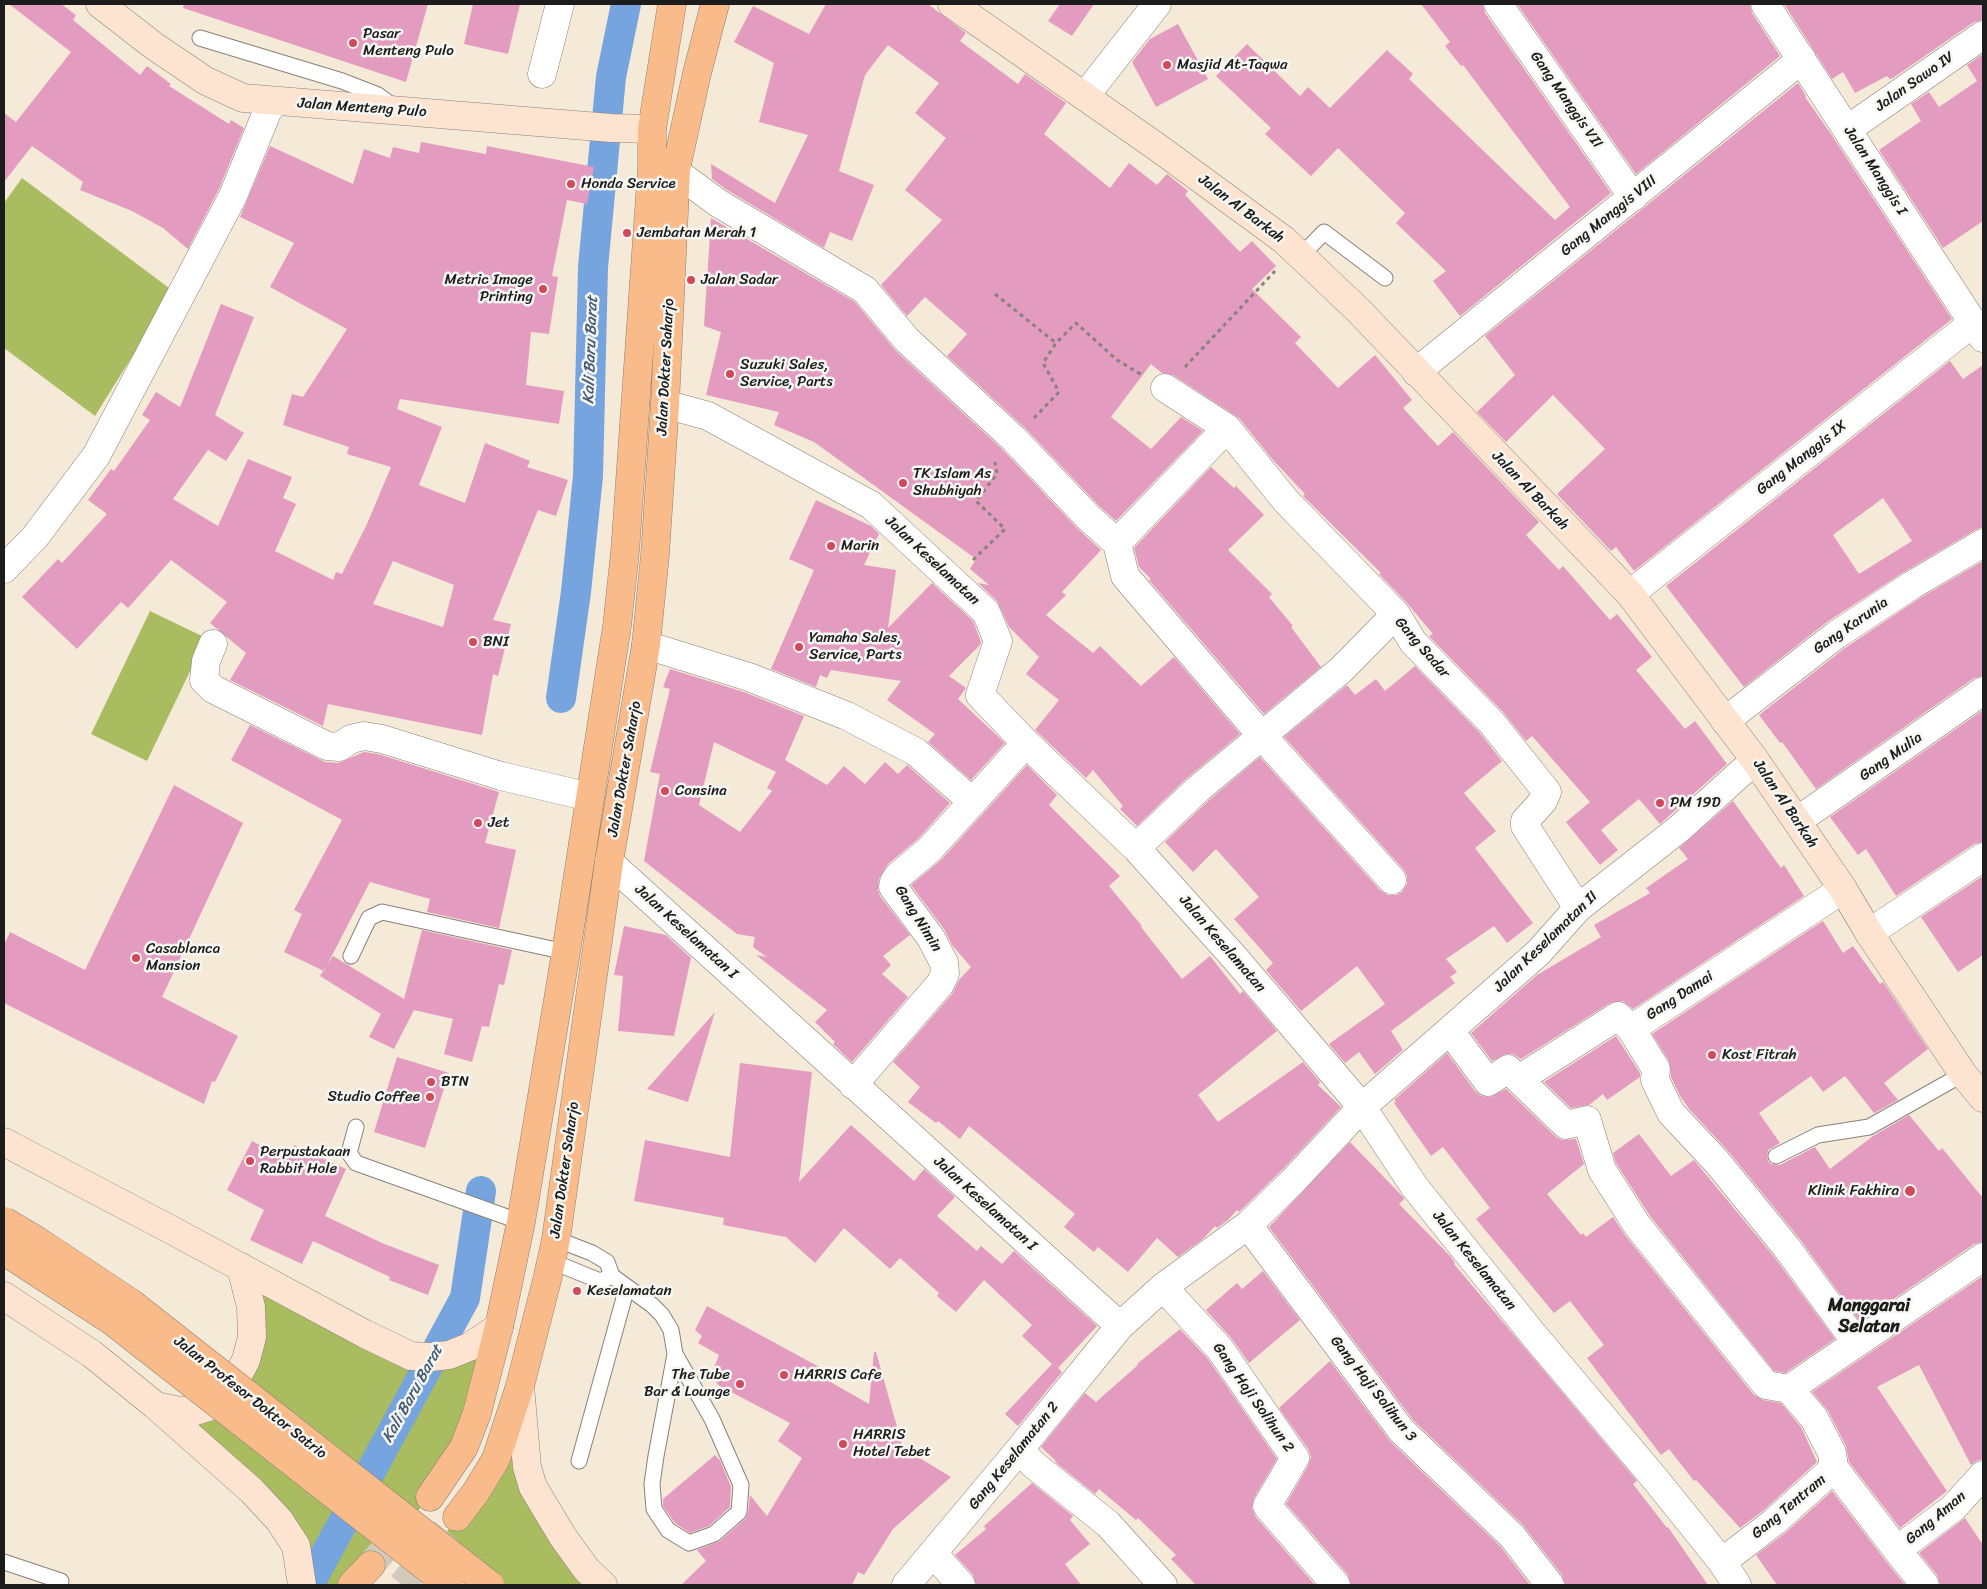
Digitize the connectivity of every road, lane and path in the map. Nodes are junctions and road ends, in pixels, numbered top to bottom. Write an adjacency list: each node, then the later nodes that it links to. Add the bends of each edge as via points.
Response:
1 (100, 4): 14 (street, Jalan Menteng Pulo, via 206,81 243,98)
2 (560, 4): 12 (street)
3 (672, 4): 17 (main road, Jalan Dokter Saharjo)
4 (715, 4): 18 (main road, Jalan Dokter Saharjo)
5 (952, 4): 13 (street, Jalan Al Barkah)
6 (1157, 4): 13 (street)
7 (1498, 4): 19 (street, Gang Manggis VII)
8 (1765, 4): 11 (street, Jalan Manggis I)
9 (1983, 35): 16 (street, Jalan Sawo IV)
10 (200, 38): 15 (lane, via 342,81 378,95)
11 (1802, 59): 16 (street, Jalan Manggis I); 19 (street, Gang Manggis VIII)
12 (542, 74)
13 (1085, 96): 20 (street, Jalan Al Barkah)
14 (274, 102): 15 (street, Jalan Menteng Pulo); 32 (street, via 233,196 96,456 35,536)
15 (400, 111): 17 (street, Jalan Menteng Pulo)
16 (1848, 128): 23 (street, Jalan Manggis I)
17 (652, 129): 43 (main road, Jalan Dokter Saharjo, via 625,552 617,626)
18 (676, 172): 27 (main road, Jalan Dokter Saharjo); 29 (street, via 718,203 865,290 907,340)
19 (1633, 197): 25 (street, Gang Manggis VIII)
20 (1292, 248): 21 (lane, via 1324,232); 25 (street, Jalan Al Barkah, via 1358,310); 26 (path)
21 (1385, 278)
22 (995, 294): 24 (path)
23 (1979, 330): 34 (street, Gang Manggis IX)
24 (1056, 343): 26 (path, via 1076,323 1117,360); 29 (path, via 1043,363 1059,392)
25 (1416, 372): 34 (street, Jalan Al Barkah)
26 (1165, 388): 28 (street)
27 (665, 404): 33 (street, Jalan Keselamatan, via 708,416 871,505); 37 (main road, Jalan Dokter Saharjo)
28 (1227, 428): 30 (street); 35 (street, via 1286,501)
29 (1014, 439): 30 (street); 33 (path, via 995,461 997,474 976,501 1005,529)
30 (1117, 543): 40 (street, via 1125,576)
31 (1983, 543): 39 (street, Gang Karunia, via 1912,584 1836,635)
32 (4, 569)
33 (953, 580): 41 (street, Jalan Keselamatan, via 986,612 998,641 980,695)
34 (1630, 594): 39 (street, Jalan Al Barkah)
35 (1396, 614): 40 (street, Gang Sadar, via 1342,669); 51 (street, Gang Sadar, via 1412,642 1492,723 1547,792 1525,821 1525,826)
36 (213, 644): 43 (street, via 206,661 204,680 214,689 327,746 339,747 364,736 382,738 501,776)
37 (646, 645): 44 (street, via 749,677 847,716 916,752); 48 (main road, Jalan Dokter Saharjo)
38 (1983, 691): 45 (street, Gang Mulia)
39 (1725, 721): 42 (street, Jalan Al Barkah)
40 (1262, 736): 46 (street, Gang Sadar, via 1198,789); 49 (street)
41 (1026, 743): 44 (street, Gang Nimin); 46 (street, Jalan Keselamatan)
42 (1755, 760): 45 (street, Jalan Al Barkah); 51 (street, Jalan Keselamatan II, via 1680,828)
43 (590, 797): 53 (main road, Jalan Dokter Saharjo)
44 (974, 802): 59 (street, Gang Nimin, via 894,882 893,887 931,938 944,963 945,974 940,984)
45 (1797, 821): 50 (street, Jalan Al Barkah)
46 (1136, 848): 61 (street, Jalan Keselamatan)
47 (1983, 857): 52 (street)
48 (609, 862): 59 (street, Jalan Keselamatan I); 68 (main road, Jalan Dokter Saharjo)
49 (1392, 880)
50 (1843, 889): 52 (street, Jalan Al Barkah); 55 (street, Gang Damai)
51 (1578, 908): 56 (street, Jalan Keselamatan II, via 1538,953)
52 (1869, 933): 57 (street, Jalan Al Barkah)
53 (566, 952): 54 (lane, via 382,912 369,918); 66 (main road, Jalan Dokter Saharjo)
54 (351, 956)
55 (1631, 1028): 58 (street, Gang Damai, via 1618,1016); 77 (street, via 1656,1069 1655,1080 1671,1113 1717,1162 1787,1248)
56 (1450, 1031): 58 (street, via 1488,1082 1508,1069); 61 (street, Jalan Keselamatan II)
57 (1963, 1074): 60 (street, Jalan Al Barkah); 64 (lane, via 1869,1127 1818,1135)
58 (1519, 1079): 80 (street, via 1566,1125 1587,1120 1602,1170 1637,1224 1766,1384)
59 (854, 1084): 75 (street, Jalan Keselamatan I)
60 (1983, 1098)
61 (1362, 1107): 67 (street); 91 (street, Jalan Keselamatan, via 1414,1186)
62 (356, 1127): 66 (lane, via 349,1153 356,1163)
63 (4, 1142): 71 (street)
64 (1776, 1156)
65 (4, 1221): 97 (main road, Jalan Profesor Doktor Satrio, bridge, via 131,1303)
66 (521, 1222): 76 (main road, Jalan Dokter Saharjo)
67 (1248, 1225): 73 (street); 103 (street, Gang Haji Solihun 3, via 1401,1430 1512,1536)
68 (554, 1250): 72 (lane, via 600,1281); 72 (lane, via 592,1253 607,1262); 79 (main road, Jalan Dokter Saharjo)
69 (4, 1251): 96 (main road, Jalan Profesor Doktor Satrio, bridge, via 112,1321)
70 (1983, 1256): 77 (street)
71 (241, 1267): 76 (street, via 411,1356 449,1355); 81 (street, via 251,1307 252,1337 246,1360 235,1381 222,1397 208,1407 180,1412)
72 (617, 1280): 78 (lane, via 662,1315 671,1330); 83 (lane, via 624,1298)
73 (1163, 1287): 75 (street); 102 (street, Gang Haji Solihun 2, via 1220,1349 1295,1458 1267,1506)
74 (4, 1296): 81 (street, via 92,1354)
75 (1120, 1326): 82 (street, Gang Keselamatan 2)
76 (499, 1327): 86 (main road, Jalan Dokter Saharjo, via 477,1412 464,1447)
77 (1856, 1342): 80 (street)
78 (675, 1354): 78 (lane, via 712,1419 741,1485 739,1512 714,1534 689,1543 668,1530 654,1509 652,1484)
79 (520, 1386): 87 (main road, Jalan Dokter Saharjo, via 496,1458); 98 (street, via 527,1467 533,1487 563,1537 587,1570)
80 (1789, 1389): 84 (street, Gang Tentram, via 1814,1418 1832,1453)
81 (156, 1406): 94 (street, via 252,1491 279,1520 296,1546)
82 (1019, 1450): 89 (street, Gang Keselamatan 2); 101 (street, via 1034,1466 1108,1524)
83 (580, 1461)
84 (1834, 1468): 88 (street, Gang Aman); 91 (street, Gang Tentram, via 1774,1522)
85 (1983, 1475): 88 (street, Gang Aman, via 1952,1508)
86 (430, 1497)
87 (457, 1517)
88 (1897, 1550): 105 (street)
89 (933, 1553): 99 (street, Gang Keselamatan 2); 100 (street)
90 (4, 1562): 93 (lane)
91 (1722, 1562): 104 (street, Jalan Keselamatan)
92 (371, 1565): 95 (main road)
93 (61, 1582)
94 (302, 1585)
95 (352, 1585)
96 (449, 1585)
97 (490, 1585)
98 (603, 1585)
99 (906, 1585)
100 (961, 1585)
101 (1163, 1585)
102 (1336, 1585)
103 (1550, 1585)
104 (1737, 1585)
105 (1925, 1585)

